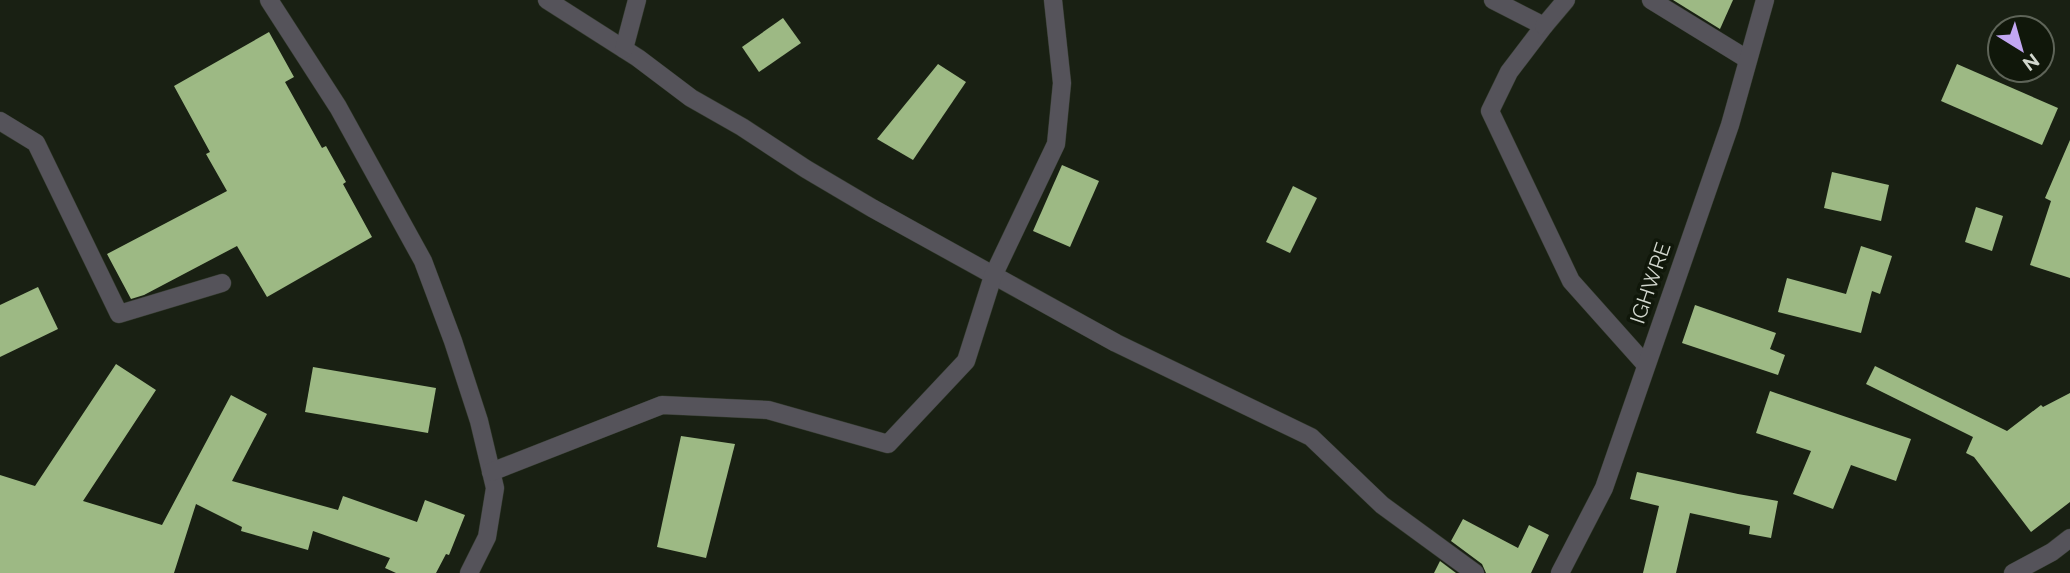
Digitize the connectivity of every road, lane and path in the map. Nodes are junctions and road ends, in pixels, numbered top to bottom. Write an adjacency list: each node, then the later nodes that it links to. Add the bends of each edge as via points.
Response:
1 (269, 0): 16 (street, via 338,107 423,261 479,421)
2 (547, 0): 10 (street)
3 (637, 0): 10 (street)
4 (1053, 0): 13 (street, via 1062,83 1056,144)
5 (1493, 0): 9 (street)
6 (1566, 0): 9 (street)
7 (1651, 0): 11 (street)
8 (1765, 0): 11 (street, IGHWRE)
9 (1544, 26): 15 (street, via 1509,72 1490,111 1571,281)
10 (624, 49): 13 (street, via 806,170)
11 (1747, 59): 15 (street, IGHWRE, via 1730,125)
12 (0, 121): 14 (street, via 36,143 119,314)
13 (993, 276): 16 (street, via 966,361 888,444 768,410 662,405); 19 (street, via 1116,343 1311,437 1382,505)
14 (222, 283)
15 (1646, 365): 20 (street, IGHWRE, via 1604,488)
16 (491, 472): 18 (street, via 495,488 487,537)
17 (2070, 538): 21 (street)
18 (469, 573)
19 (1475, 573)
20 (1560, 573)
21 (2013, 573)

